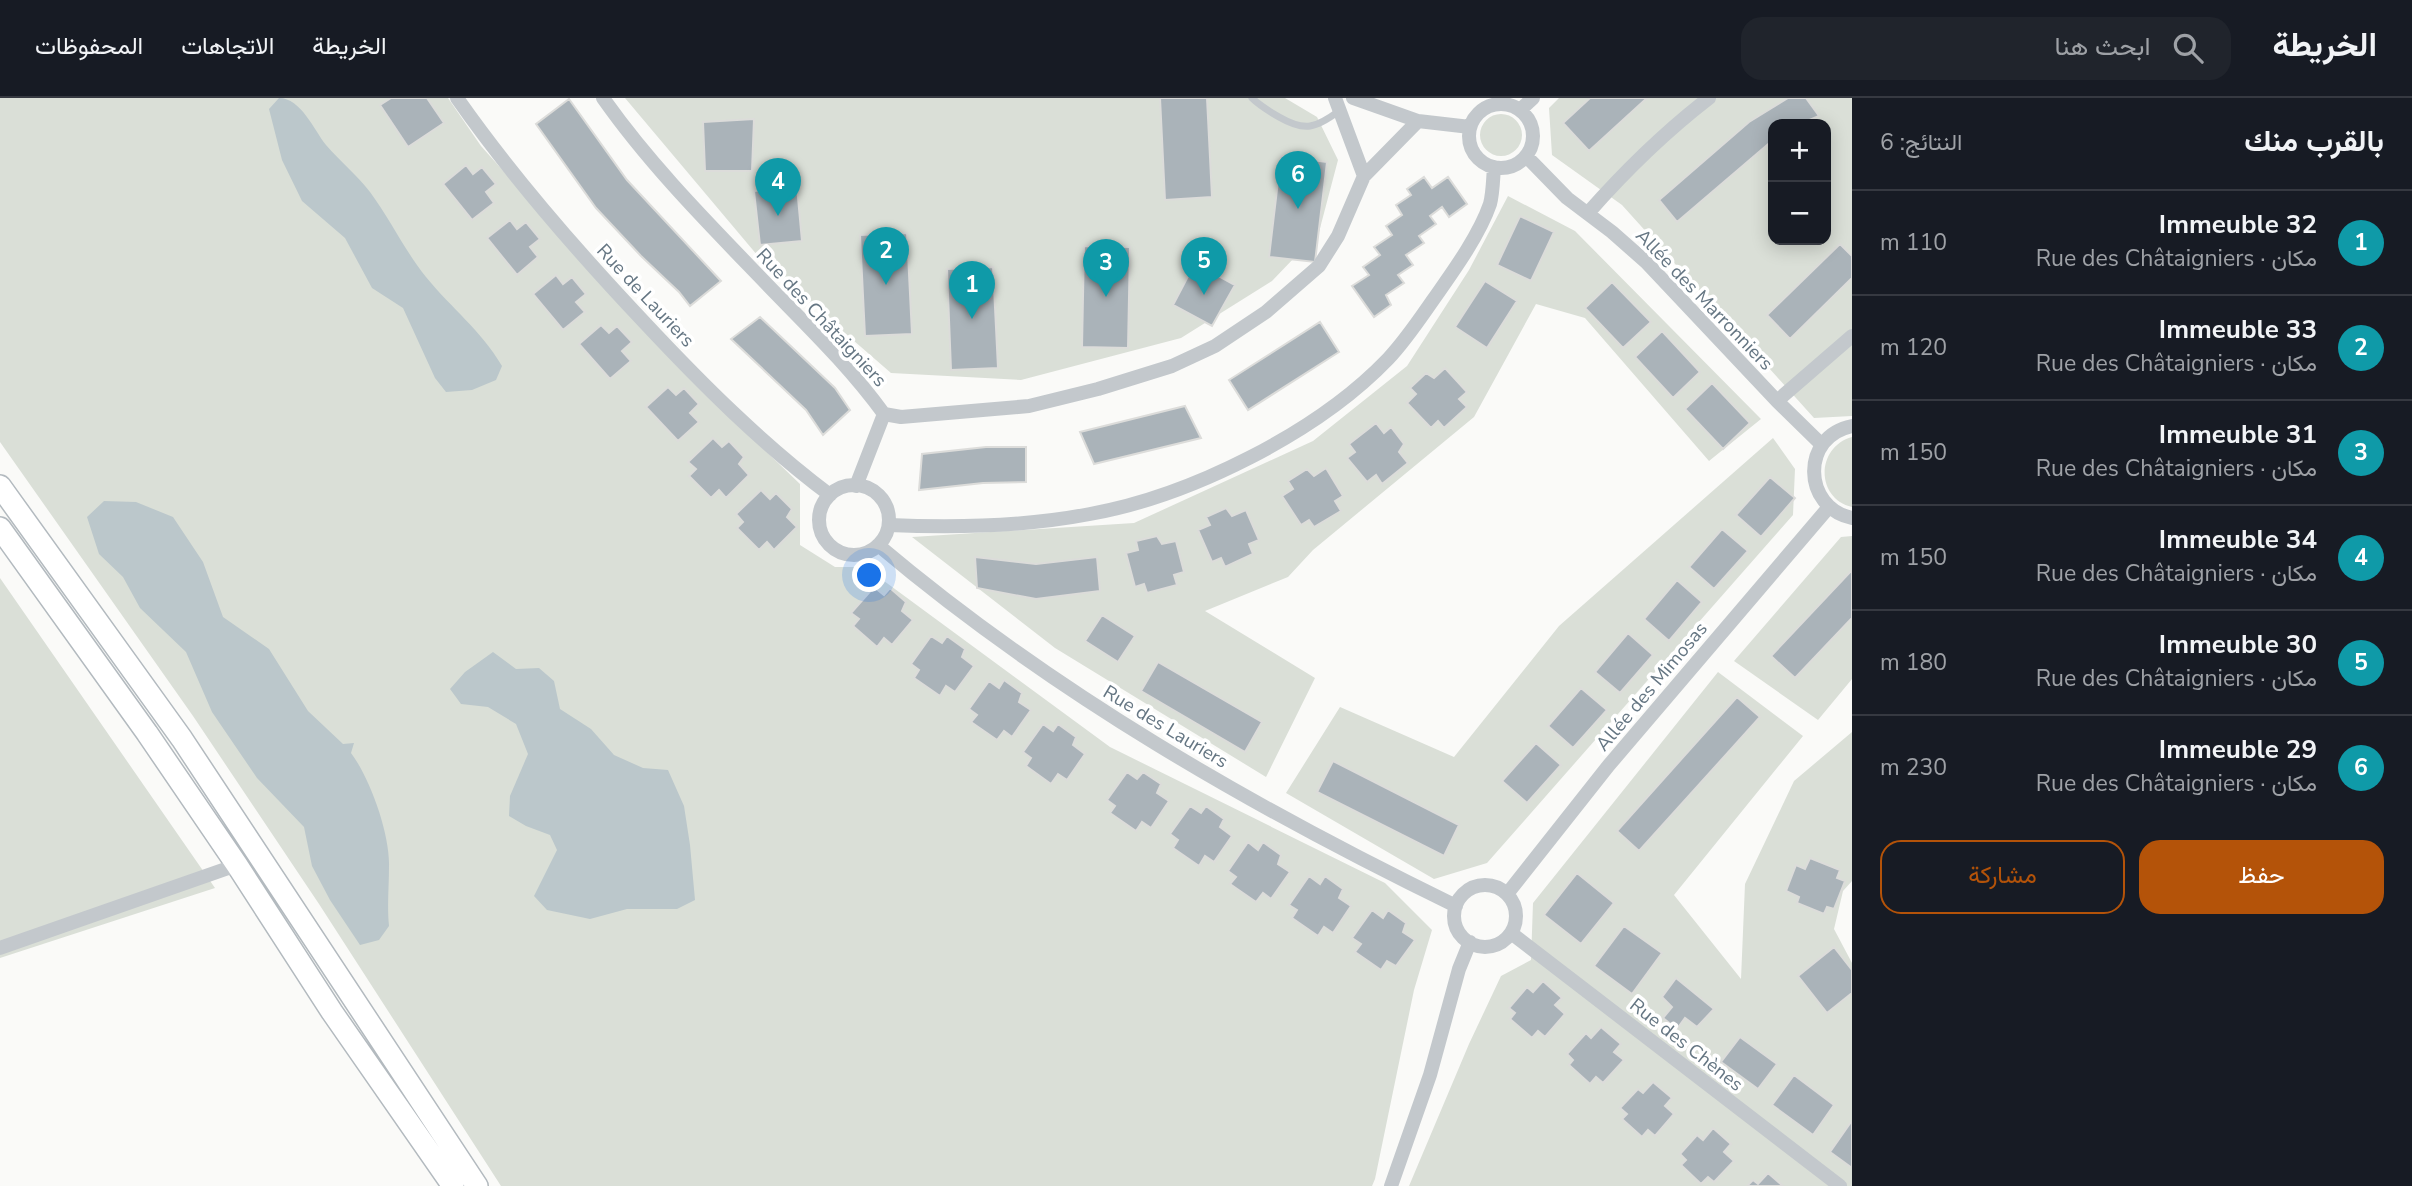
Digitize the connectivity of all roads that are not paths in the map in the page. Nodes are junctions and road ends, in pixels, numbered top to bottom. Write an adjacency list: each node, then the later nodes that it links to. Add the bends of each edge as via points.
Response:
1 (457, 98): 22 (street, Rue de Lauriers, via 559,229 624,301 720,401 793,468)
2 (603, 98): 17 (street, Rue des Châtaigniers, via 631,138 828,345)
3 (1252, 98): 7 (lane, via 1299,126 1324,122)
4 (1353, 98): 9 (street)
5 (1533, 98): 8 (street)
6 (1709, 98): 14 (street, via 1679,121)
7 (1337, 104): 13 (street)
8 (1520, 110): 10 (street, via 1505,104 1488,107); 11 (street, via 1532,129)
9 (1418, 121): 10 (street); 13 (street)
10 (1471, 127): 12 (street, via 1474,152)
11 (1526, 156): 12 (street, via 1508,167); 14 (street, Allée des Marronniers)
12 (1494, 167): 25 (street, via 1490,204 1460,261 1409,334 1359,385 1290,434 1179,488 1090,514 962,528)
13 (1364, 176): 17 (street, Rue des Châtaigniers, via 1338,236 1319,266 1266,313 1198,356 1098,389 1029,405 914,416)
14 (1588, 213): 16 (street, Allée des Marronniers, via 1653,269)
15 (1852, 336): 16 (street)
16 (1777, 401): 19 (street, Allée des Marronniers)
17 (884, 414): 21 (street)
18 (1852, 426): 19 (street, via 1835,433)
19 (1822, 446): 23 (street, via 1814,463 1814,481)
20 (0, 486): 35 (street, via 182,739)
21 (856, 486): 22 (street); 25 (street, via 879,496)
22 (830, 495): 27 (street, via 820,515 827,542 852,555)
23 (1829, 507): 24 (street); 29 (street, Allée des Mimosas, via 1609,765)
24 (1852, 518)
25 (889, 525): 27 (street)
26 (0, 528): 28 (street)
27 (878, 545): 30 (street, Rue des Lauriers, via 1079,697 1310,831)
28 (237, 865): 33 (street); 34 (street)
29 (1507, 894): 30 (street, via 1480,886 1467,891); 31 (street, via 1515,909)
30 (1456, 906): 32 (street, via 1457,928)
31 (1511, 933): 32 (street, via 1490,946); 37 (street, Rue des Chènes)
32 (1469, 942): 36 (street)
33 (0, 948)
34 (453, 1186)
35 (477, 1186)
36 (1391, 1186)
37 (1840, 1186)

